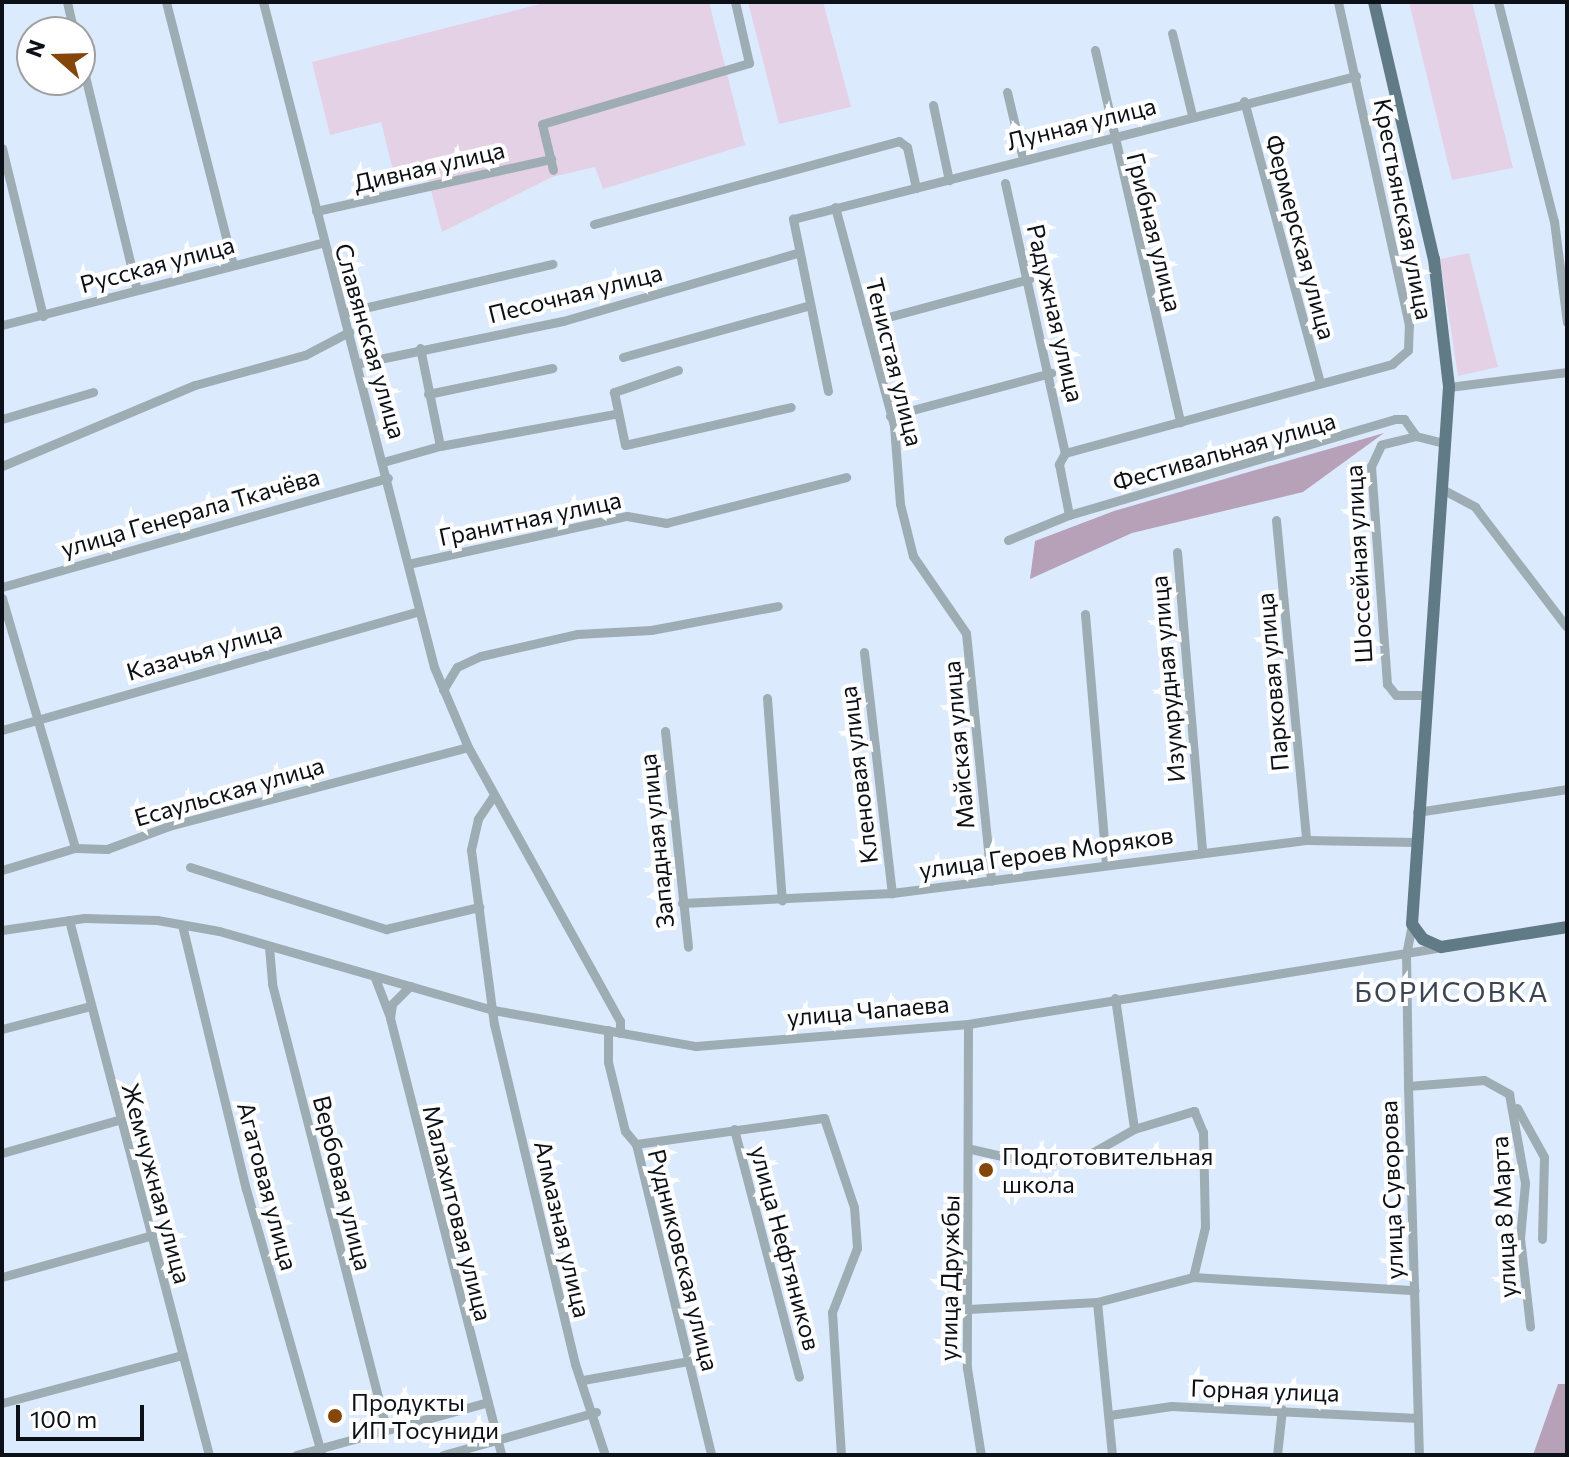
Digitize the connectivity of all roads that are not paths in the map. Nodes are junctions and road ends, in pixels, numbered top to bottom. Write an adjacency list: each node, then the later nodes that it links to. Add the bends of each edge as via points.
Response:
1 (166, 2): 28 (street)
2 (263, 2): 24 (street, Славянская улица)
3 (735, 2): 17 (street, via 750,53 743,69 542,124)
4 (1338, 2): 9 (street, Крестьянская улица)
5 (1374, 2): 48 (main road, via 1434,259)
6 (1498, 2): 35 (street, via 1554,221)
7 (1172, 33): 14 (street)
8 (1095, 50): 15 (street, Грибная улица)
9 (1356, 76): 12 (street, Лунная улица); 40 (street, Крестьянская улица, via 1409,325)
10 (1007, 92): 18 (street)
11 (90, 96): 31 (street)
12 (1244, 101): 14 (street, Лунная улица); 47 (street, Фермерская улица)
13 (933, 105): 20 (street)
14 (1192, 115): 15 (street, Лунная улица)
15 (1112, 139): 18 (street, Лунная улица); 56 (street, Грибная улица)
16 (2, 148): 34 (street)
17 (551, 159): 19 (street); 24 (street, Дивная улица)
18 (1023, 159): 20 (street, Лунная улица)
19 (553, 170)
20 (949, 180): 22 (street, Лунная улица)
21 (1005, 183): 30 (street, Радужная улица)
22 (916, 188): 23 (street, Лунная улица); 25 (street, via 907,147 899,141)
23 (835, 207): 27 (street, Лунная улица, via 790,222); 36 (street, Тенистая улица)
24 (316, 211): 26 (street, Славянская улица)
25 (594, 224)
26 (322, 243): 28 (street, Русская улица); 33 (street, Славянская улица)
27 (797, 253): 32 (street); 39 (street, Песочная улица, via 563,321)
28 (233, 264): 31 (street, Русская улица)
29 (552, 264): 33 (street)
30 (1029, 279): 36 (street); 46 (street, Радужная улица)
31 (136, 286): 34 (street, Русская улица)
32 (810, 305): 41 (street); 49 (street)
33 (347, 312): 38 (street, Славянская улица)
34 (43, 316): 37 (street, Русская улица)
35 (1567, 322)
36 (866, 323): 54 (street, Тенистая улица)
37 (2, 325)
38 (349, 332): 42 (street, Славянская улица); 62 (street, via 305,355 195,385)
39 (420, 348): 42 (street, Песочная улица); 51 (street)
40 (1408, 350): 47 (street, Фестивальная улица, via 1392,364)
41 (623, 357)
42 (360, 363): 61 (street, Славянская улица)
43 (552, 368): 51 (street)
44 (678, 370): 53 (street, via 618,389)
45 (1567, 372): 48 (street)
46 (1051, 373): 54 (street); 60 (street, Радужная улица)
47 (1320, 382): 56 (street, Фестивальная улица)
48 (1449, 387): 58 (main road)
49 (828, 391)
50 (93, 392): 55 (street)
51 (428, 394): 59 (street)
52 (791, 407): 53 (street, via 631,446 622,440)
53 (615, 414): 59 (street)
54 (890, 416): 71 (street, Тенистая улица, via 900,504)
55 (2, 419)
56 (1180, 422): 60 (street, Фестивальная улица)
57 (1416, 436): 58 (street, Фестивальная улица); 66 (street, Фестивальная улица, via 1404,419 1395,419); 80 (street, Шоссейная улица, via 1381,445 1371,466 1387,684 1396,695)
58 (1444, 443): 65 (main road)
59 (440, 446): 61 (street)
60 (1065, 453): 66 (street, Радужная улица, via 1059,464)
61 (383, 462): 64 (street, Славянская улица)
62 (2, 466)
63 (846, 477): 70 (street, Гранитная улица, via 666,523 627,516)
64 (388, 478): 70 (street, Славянская улица); 72 (street, улица Генерала Ткачёва)
65 (1440, 488): 77 (street, via 1475,507); 80 (main road)
66 (1069, 515): 68 (street, Фестивальная улица)
67 (1276, 520): 89 (street, Парковая улица)
68 (1008, 540)
69 (1177, 552): 92 (street, Изумрудная улица)
70 (408, 564): 75 (street, Славянская улица)
71 (920, 573): 96 (street, Майская улица, via 966,633)
72 (2, 587)
73 (2, 598): 82 (street)
74 (778, 606): 79 (street, via 651,630 577,634 481,656 457,667)
75 (417, 612): 79 (street, Славянская улица); 82 (street, Казачья улица)
76 (1085, 614): 93 (street)
77 (1566, 626)
78 (864, 652): 97 (street, Кленовая улица)
79 (443, 690): 85 (street, Славянская улица)
80 (1426, 695): 88 (main road)
81 (767, 698): 98 (street)
82 (36, 721): 83 (street, Казачья улица); 91 (street)
83 (2, 730)
84 (665, 731): 99 (street, Западная улица)
85 (468, 747): 87 (street); 91 (street, Есаульская улица, via 169,826 107,849)
86 (1567, 789): 88 (street)
87 (494, 795): 100 (street, Алмазная улица, via 472,835); 119 (street, via 620,1021)
88 (1417, 812): 90 (main road)
89 (1306, 840): 90 (street, улица Героев Моряков); 92 (street, улица Героев Моряков)
90 (1415, 842): 102 (main road)
91 (75, 848): 95 (street, Есаульская улица)
92 (1202, 850): 93 (street, улица Героев Моряков)
93 (1106, 865): 96 (street, улица Героев Моряков)
94 (190, 867): 100 (street, via 386,929)
95 (2, 870)
96 (991, 881): 97 (street, улица Героев Моряков)
97 (892, 893): 98 (street, улица Героев Моряков)
98 (782, 900): 99 (street, улица Героев Моряков)
99 (682, 903): 107 (street, Западная улица)
100 (479, 907): 114 (street, Алмазная улица)
101 (69, 920): 103 (street, via 135,918); 105 (street); 113 (street, Жемчужная улица)
102 (1412, 924): 108 (main road, via 1423,939); 109 (street, улица Суворова)
103 (182, 925): 106 (street); 150 (street, Агатовая улица, via 246,1189)
104 (1567, 927): 108 (main road, улица Чапаева)
105 (2, 930)
106 (269, 947): 110 (street); 148 (street, Вербовая улица, via 272,984)
107 (688, 947)
108 (1441, 947): 109 (street, улица Чапаева)
109 (1406, 955): 112 (street, улица Чапаева); 120 (street, улица Суворова)
110 (375, 978): 111 (street); 115 (street, Малахитовая улица)
111 (410, 986): 114 (street, улица Чапаева); 115 (street, via 392,1004)
112 (1115, 998): 116 (street, улица Чапаева); 124 (street)
113 (90, 1006): 117 (street); 122 (street, Жемчужная улица)
114 (493, 1010): 118 (street, улица Чапаева); 141 (street, Алмазная улица)
115 (390, 1018): 142 (street, Малахитовая улица)
116 (968, 1024): 119 (street, улица Чапаева, via 696,1046); 126 (street, улица Дружбы)
117 (2, 1029)
118 (608, 1030): 119 (street, улица Чапаева); 125 (street, Рудниковская улица, via 608,1062 625,1131)
119 (620, 1033)
120 (1408, 1086): 121 (street, улица 8 Марта, via 1484,1080 1509,1094); 134 (street, улица Суворова)
121 (1515, 1106): 128 (street, улица 8 Марта); 129 (street, улица 8 Марта, via 1535,1131)
122 (118, 1120): 127 (street); 130 (street, Жемчужная улица)
123 (734, 1129): 125 (street); 140 (street, улица Нефтяников); 157 (street, улица Нефтяников, via 824,1118 854,1207 857,1248 832,1312)
124 (1134, 1129): 126 (street, via 1109,1148 1054,1162); 133 (street, via 1186,1108 1200,1121 1205,1227)
125 (636, 1144): 139 (street, Рудниковская улица)
126 (971, 1149): 136 (street, улица Дружбы)
127 (2, 1153)
128 (1525, 1183): 129 (street); 137 (street, улица 8 Марта, via 1520,1238)
129 (1543, 1183): 131 (street, улица 8 Марта)
130 (152, 1235): 132 (street); 138 (street, Жемчужная улица)
131 (1542, 1239)
132 (2, 1277)
133 (1193, 1277): 134 (street); 135 (street)
134 (1415, 1290): 147 (street, улица Суворова)
135 (1097, 1302): 136 (street); 146 (street)
136 (968, 1309): 158 (street, улица Дружбы, via 967,1368)
137 (1530, 1326)
138 (183, 1355): 143 (street); 151 (street, Жемчужная улица)
139 (689, 1361): 141 (street); 156 (street, Рудниковская улица)
140 (799, 1377)
141 (583, 1380): 145 (street, Алмазная улица)
142 (488, 1402): 148 (street); 149 (street, Малахитовая улица)
143 (2, 1403)
144 (1282, 1409): 146 (street, Горная улица, via 1171,1406); 147 (street, Горная улица); 160 (street)
145 (596, 1412): 149 (street); 155 (street, Алмазная улица)
146 (1110, 1415): 159 (street)
147 (1418, 1418): 161 (street, улица Суворова)
148 (386, 1428): 150 (street)
149 (498, 1438): 153 (street); 154 (street, Малахитовая улица)
150 (321, 1451): 152 (street)
151 (209, 1455)
152 (296, 1455)
153 (443, 1455)
154 (501, 1455)
155 (605, 1455)
156 (711, 1455)
157 (841, 1455)
158 (981, 1455)
159 (1112, 1455)
160 (1277, 1455)
161 (1419, 1455)

